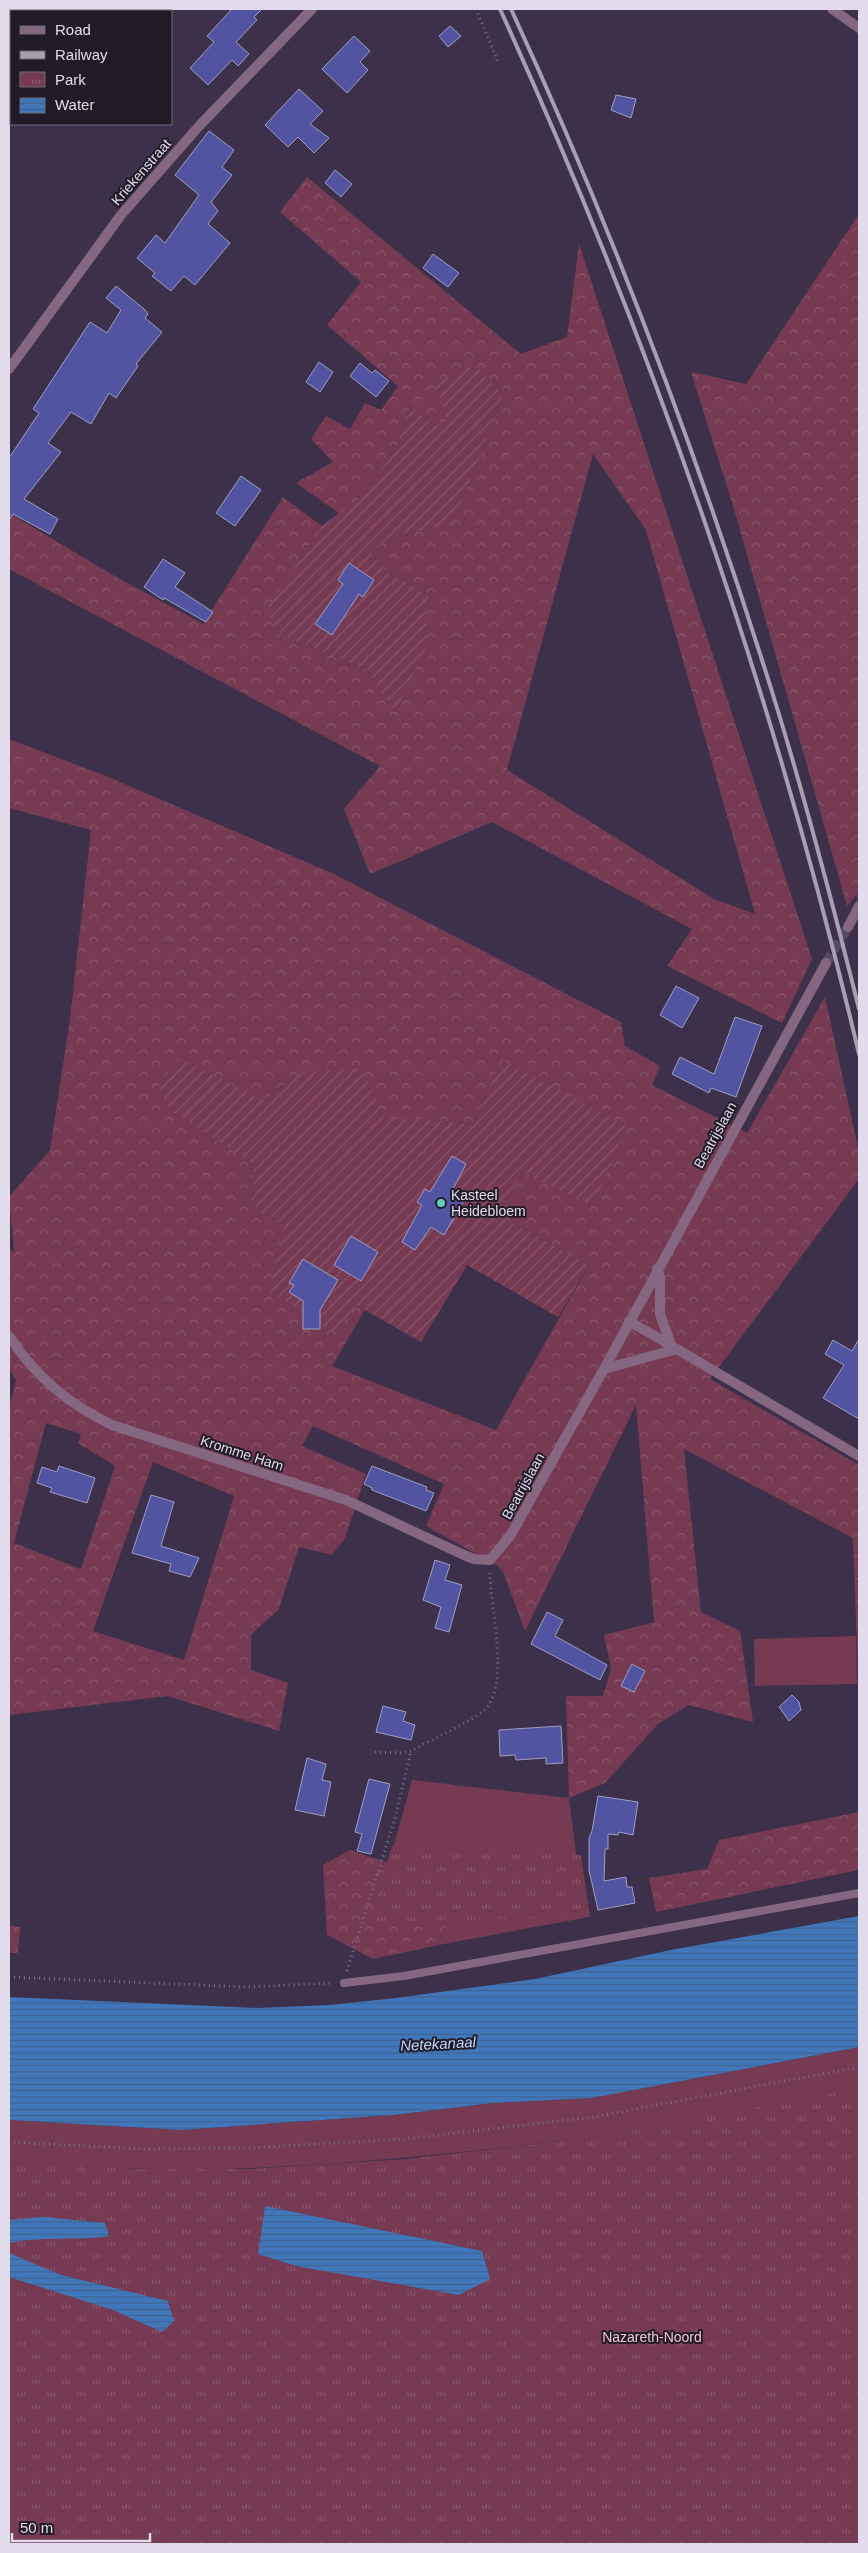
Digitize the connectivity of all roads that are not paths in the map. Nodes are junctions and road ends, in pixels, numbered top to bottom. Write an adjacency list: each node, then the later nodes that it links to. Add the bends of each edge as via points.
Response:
1 (312, 9): 4 (street, Kriekenstraat, via 200,125 121,215)
2 (832, 9): 3 (street)
3 (859, 28)
4 (9, 369)
5 (859, 906): 6 (street)
6 (848, 927)
7 (826, 962): 8 (street, Beatrijslaan)
8 (657, 1270): 9 (street, Beatrijslaan); 11 (street, via 660,1314)
9 (629, 1321): 11 (street); 12 (street, Beatrijslaan)
10 (9, 1336): 14 (street, Kromme Ham, via 26,1363 51,1386 83,1411 112,1425 346,1500 474,1560)
11 (674, 1347): 12 (street); 13 (street)
12 (604, 1370): 14 (street, Beatrijslaan, via 510,1536)
13 (859, 1456)
14 (490, 1560)
15 (859, 1893): 16 (lane, via 404,1976)
16 (344, 1983)

